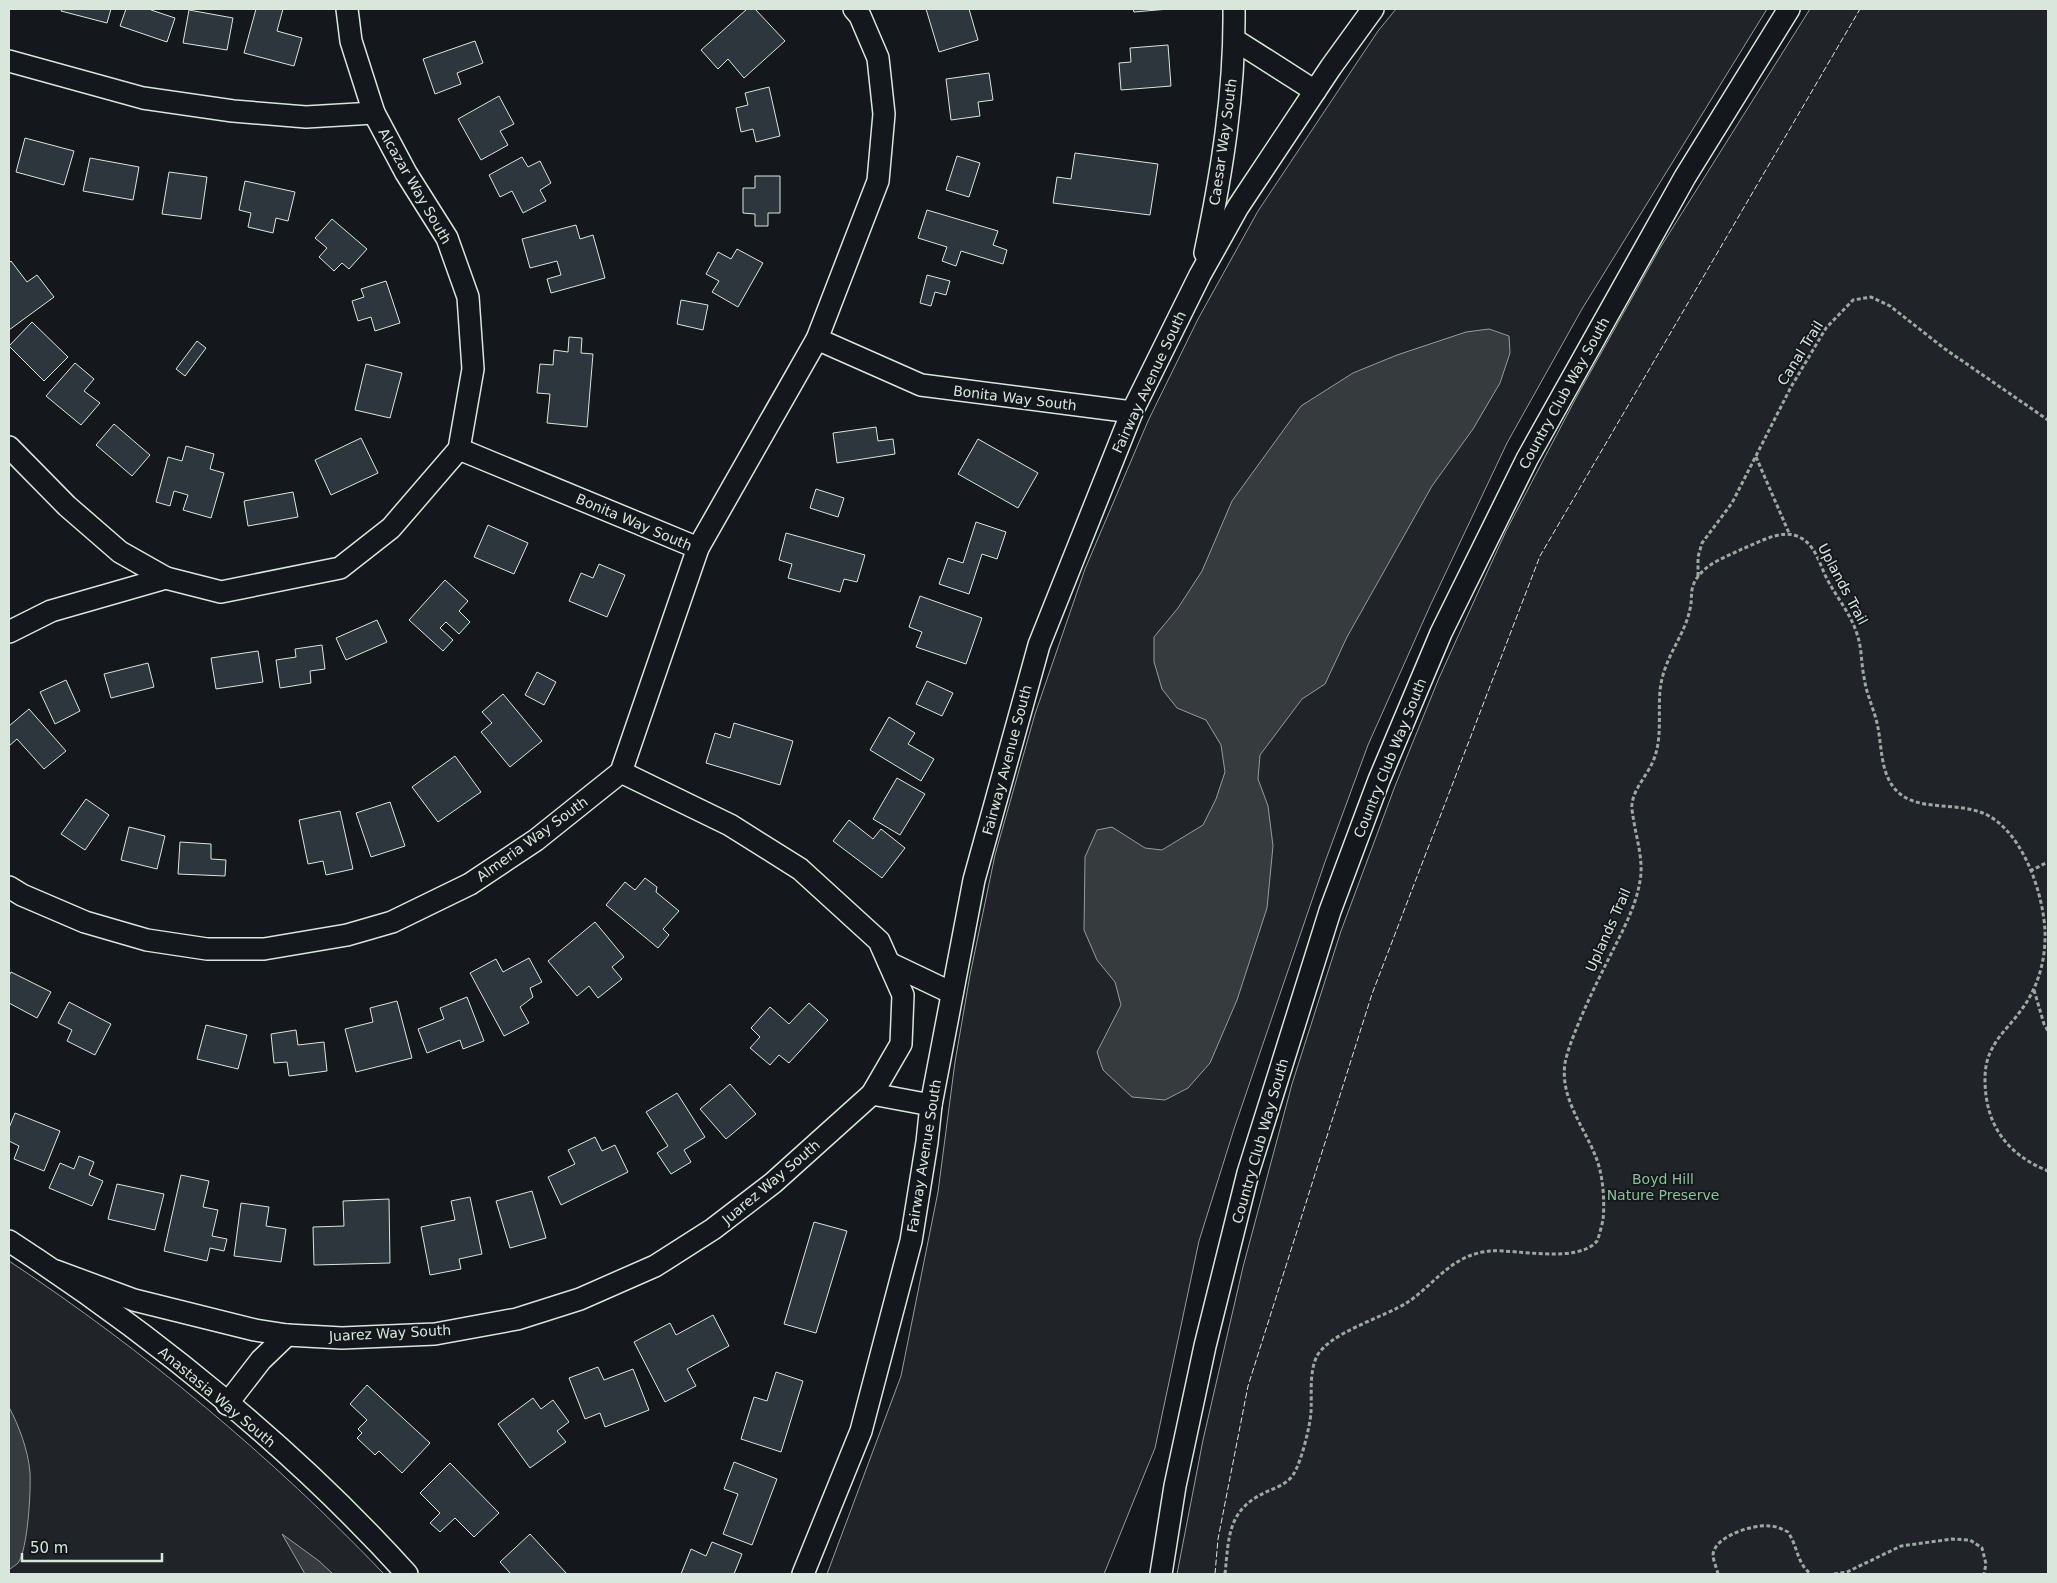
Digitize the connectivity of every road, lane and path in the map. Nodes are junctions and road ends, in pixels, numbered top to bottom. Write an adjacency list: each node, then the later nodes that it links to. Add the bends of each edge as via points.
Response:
1 (347, 9): 9 (street, Alcazar Way South, via 351,41)
2 (854, 9): 11 (street, Bonita Way South, via 878,58 884,114 878,181)
3 (1234, 9): 6 (street, Caesar Way South)
4 (1373, 9): 8 (street, Fairway Avenue South)
5 (1789, 9): 39 (street, Country Club Way South, via 1685,177 1526,459 1441,633 1379,780 1330,911 1248,1173 1174,1486)
6 (1234, 40): 8 (street); 10 (street, Caesar Way South, via 1231,98 1220,182)
7 (9, 62): 9 (street, via 143,98 224,110 306,117)
8 (1315, 91): 10 (street, Fairway Avenue South, via 1238,207)
9 (374, 113): 15 (street, Alcazar Way South, via 406,173 447,238 468,297 473,369)
10 (1200, 275): 12 (street, Fairway Avenue South)
11 (817, 339): 12 (street, Bonita Way South, via 921,385); 18 (street, Bonita Way South)
12 (1132, 412): 28 (street, Fairway Avenue South, via 1039,645 974,880)
13 (2048, 420): 16 (path, Canal Trail, via 1890,306 1871,297 1854,300 1826,328)
14 (9, 447): 20 (street, via 67,506 120,552)
15 (459, 449): 18 (street, Bonita Way South); 20 (street, via 391,528 340,568 221,592)
16 (1756, 456): 17 (path); 19 (path, Canal Trail, via 1732,503 1702,543)
17 (1788, 533): 19 (path, via 1722,558); 24 (path, Uplands Trail, via 1806,541 1818,556 1824,574 1848,611 1860,639 1862,672 1877,724 1887,778 1898,794 1910,801 1978,811 1999,820 2016,839)
18 (698, 548): 22 (street)
19 (1698, 576): 40 (path, Uplands Trail, via 1691,587 1692,605 1688,618 1663,673 1656,756 1632,804 1642,877 1625,924 1587,1002 1565,1062 1568,1101 1597,1158 1601,1176 1603,1225 1596,1241 1580,1250 1559,1253 1475,1253 1458,1261 1403,1305 1328,1343 1317,1354 1312,1379 1311,1417 1292,1478 1242,1506 1227,1539)
20 (166, 578): 21 (street, via 51,611)
21 (9, 632)
22 (621, 772): 25 (street, Almeria Way South, via 536,840 470,884 392,922 347,935 264,950 207,949 156,942 85,922); 26 (street, via 730,825 800,869 879,941)
23 (2048, 862): 24 (path)
24 (2030, 871): 27 (path, Uplands Trail, via 2041,900 2045,933 2043,963)
25 (9, 887)
26 (889, 963): 28 (street); 30 (street, via 903,995 901,1044)
27 (2034, 989): 29 (path); 32 (path, Uplands Trail, via 1992,1049 1985,1067 1985,1098 1990,1118 2018,1155)
28 (952, 992): 31 (street, Fairway Avenue South)
29 (2048, 1031)
30 (872, 1094): 31 (street); 35 (street, Juarez Way South, via 773,1183 713,1229 655,1266 580,1299 517,1319 435,1334 342,1338)
31 (931, 1105): 38 (street, Fairway Avenue South, via 911,1241 861,1431)
32 (2048, 1171)
33 (9, 1241): 34 (street, Anastasia Way South)
34 (56, 1271): 35 (street, Juarez Way South, via 134,1300); 36 (street, Anastasia Way South, via 166,1353)
35 (287, 1335): 36 (street, via 261,1360)
36 (226, 1404): 37 (street, Anastasia Way South, via 336,1501)
37 (407, 1574)
38 (803, 1574)
39 (1161, 1574)
40 (1225, 1574)
41 (1718, 1574): 42 (path, via 1713,1555 1717,1544 1754,1526 1768,1525 1788,1532 1802,1568)
42 (1812, 1574)
43 (1834, 1574): 44 (path, via 1847,1572 1901,1546 1952,1539 1970,1540 1982,1548 1986,1564)
44 (1984, 1574)

